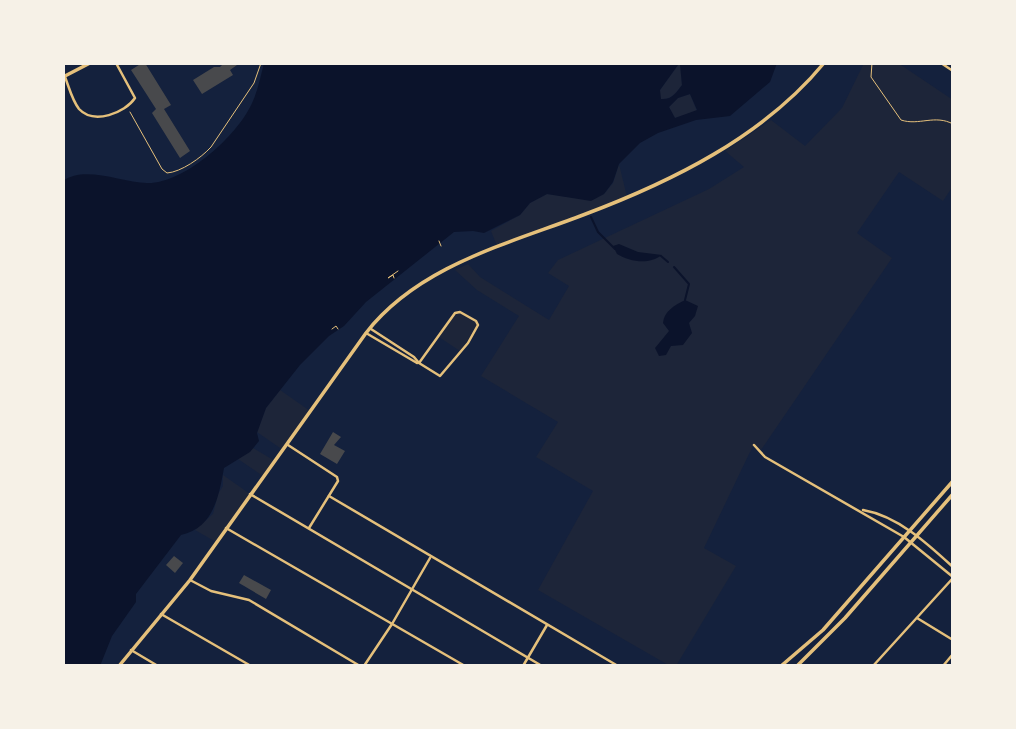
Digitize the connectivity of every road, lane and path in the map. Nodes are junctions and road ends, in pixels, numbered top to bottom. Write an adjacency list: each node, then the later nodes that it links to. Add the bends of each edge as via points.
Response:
1 (90, 63): 8 (street)
2 (116, 63): 8 (street, via 135,98 106,116 91,116 80,109)
3 (261, 63): 9 (path, via 254,83 211,147 170,173 161,168)
4 (824, 63): 15 (street, via 787,103 690,167 594,211 473,257 414,289)
5 (872, 63): 10 (path, via 873,80 901,120 937,118)
6 (941, 63): 7 (street)
7 (953, 71)
8 (64, 77)
9 (128, 109)
10 (953, 124)
11 (439, 241): 12 (path)
12 (441, 246)
13 (398, 271): 14 (path, via 387,278)
14 (394, 278)
15 (370, 328): 18 (street); 19 (street)
16 (332, 329): 17 (path)
17 (338, 329)
18 (366, 333): 19 (street); 20 (street)
19 (419, 363): 19 (street, via 440,376 445,373 468,343 476,321 455,313)
20 (287, 444): 23 (street); 25 (street, via 335,473 338,481)
21 (754, 445): 26 (street, via 765,457)
22 (953, 481): 29 (street)
23 (250, 494): 27 (street); 28 (street)
24 (953, 494): 30 (street)
25 (329, 496): 28 (street); 33 (street)
26 (859, 510): 29 (street, via 878,513); 31 (street)
27 (226, 528): 36 (street); 40 (street)
28 (309, 528): 37 (street)
29 (910, 532): 30 (street); 31 (street)
30 (917, 536): 32 (street); 34 (street)
31 (904, 537): 32 (street); 54 (street, via 822,630)
32 (911, 542): 35 (street); 55 (street)
33 (430, 557): 37 (street); 41 (street)
34 (953, 567)
35 (953, 578): 39 (street)
36 (190, 580): 38 (street); 49 (street, via 211,591 249,600)
37 (411, 589): 40 (street); 45 (street)
38 (161, 614): 43 (street); 48 (street)
39 (917, 618): 42 (street); 56 (street)
40 (392, 624): 49 (street); 50 (street)
41 (547, 625): 45 (street); 53 (street)
42 (953, 640)
43 (131, 650): 46 (street); 47 (street)
44 (953, 654): 57 (street)
45 (528, 658): 51 (street); 52 (street)
46 (119, 666)
47 (158, 666)
48 (251, 666)
49 (362, 666)
50 (465, 666)
51 (523, 666)
52 (542, 666)
53 (618, 666)
54 (781, 666)
55 (797, 666)
56 (873, 666)
57 (943, 666)

